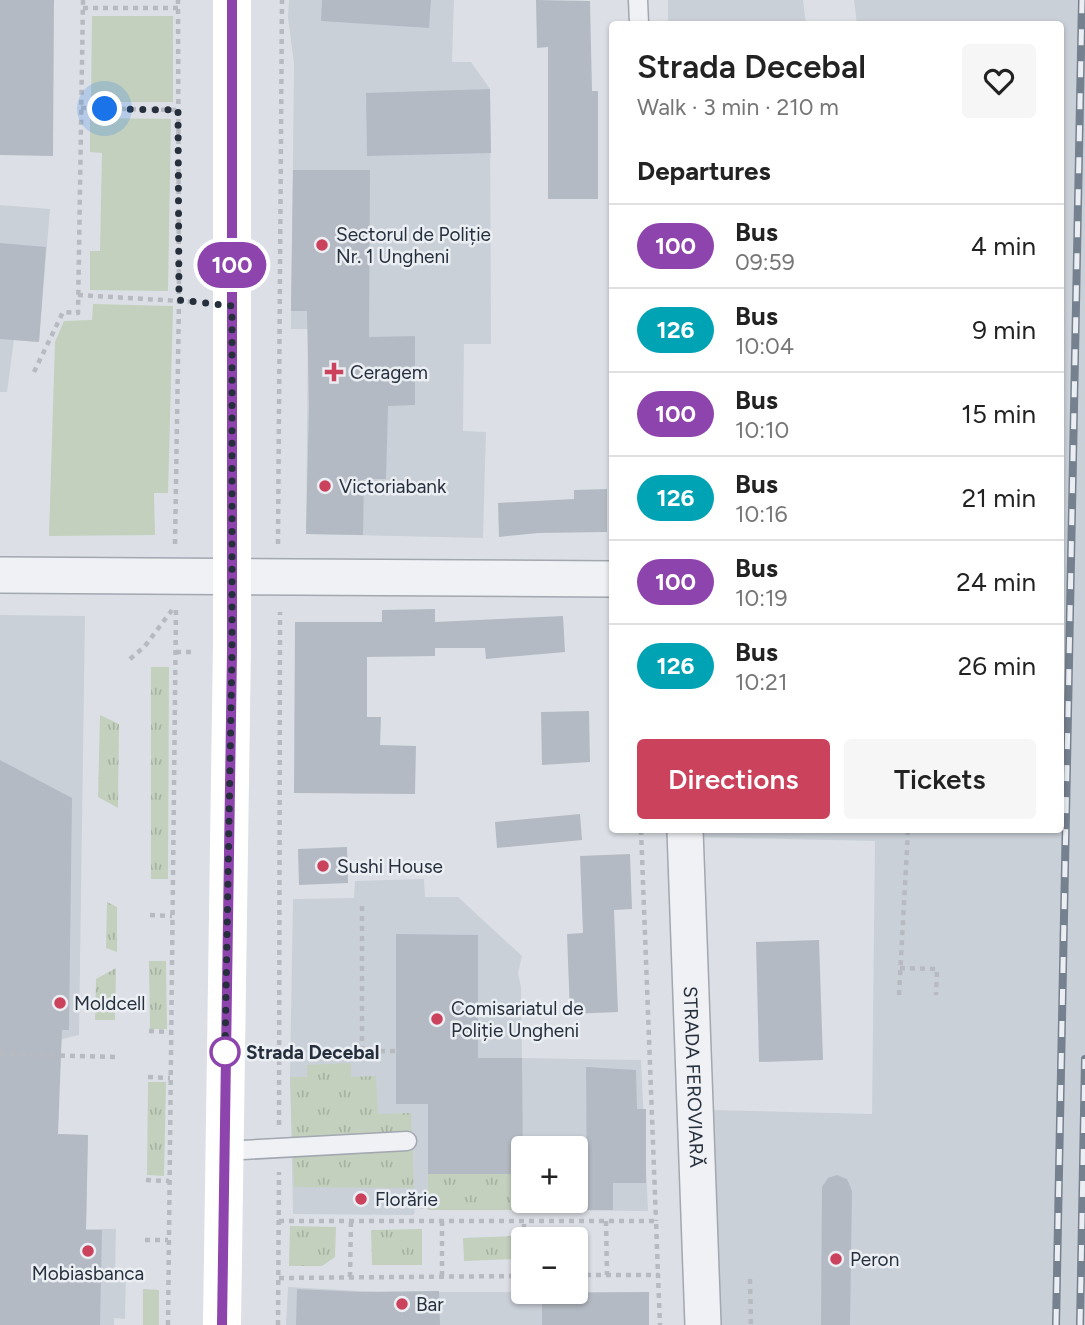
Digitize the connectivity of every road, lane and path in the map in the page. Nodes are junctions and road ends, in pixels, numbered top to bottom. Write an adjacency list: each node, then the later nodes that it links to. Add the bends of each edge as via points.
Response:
1 (83, 0): 6 (path)
2 (178, 0): 7 (path)
3 (232, 0): 13 (street)
4 (282, 0): 14 (path)
5 (638, 0): 8 (lane)
6 (83, 8): 7 (path); 9 (path)
7 (178, 8): 10 (path)
8 (639, 21)
9 (81, 108): 10 (path); 11 (path)
10 (178, 110): 12 (path)
11 (78, 295): 12 (path); 15 (path, via 78,313 63,312)
12 (179, 300): 13 (path); 18 (path)
13 (232, 306): 14 (path); 19 (street)
14 (281, 306): 16 (path)
15 (34, 372)
16 (279, 574): 19 (street); 20 (street); 35 (path)
17 (0, 575): 18 (street)
18 (177, 576): 19 (street)
19 (231, 576): 42 (street)
20 (609, 579)
21 (130, 659): 27 (path, via 176,604)
22 (641, 833): 50 (path)
23 (685, 833): 66 (street, STRADA FEROVIARĂ)
24 (908, 833): 28 (path)
25 (362, 906): 33 (path)
26 (150, 915): 27 (path)
27 (172, 916): 32 (path)
28 (900, 968): 29 (path); 30 (path, via 937,969)
29 (899, 995)
30 (936, 995)
31 (149, 1031): 32 (path)
32 (171, 1032): 39 (path)
33 (362, 1051): 34 (path); 35 (path)
34 (396, 1051)
35 (280, 1052): 41 (path)
36 (0, 1054): 37 (path)
37 (115, 1057)
38 (148, 1077): 39 (path)
39 (170, 1078): 44 (path)
40 (407, 1141): 41 (lane)
41 (279, 1148): 42 (lane); 45 (path)
42 (224, 1151): 63 (street)
43 (146, 1180): 44 (path)
44 (169, 1181): 53 (path)
45 (279, 1221): 46 (path); 60 (path)
46 (351, 1221): 47 (path); 59 (path)
47 (442, 1221): 48 (path); 57 (path)
48 (524, 1221): 49 (path); 51 (path)
49 (606, 1221): 50 (path); 55 (path)
50 (656, 1221): 56 (path)
51 (524, 1227)
52 (145, 1240): 53 (path)
53 (168, 1240): 62 (path)
54 (588, 1275): 55 (path)
55 (607, 1275): 56 (path)
56 (658, 1275): 65 (path)
57 (442, 1276): 58 (path); 59 (path)
58 (511, 1276)
59 (350, 1277): 60 (path)
60 (279, 1278): 64 (path)
61 (750, 1279): 67 (path)
62 (168, 1325)
63 (222, 1325)
64 (278, 1325)
65 (660, 1325)
66 (703, 1325)
67 (751, 1325)

